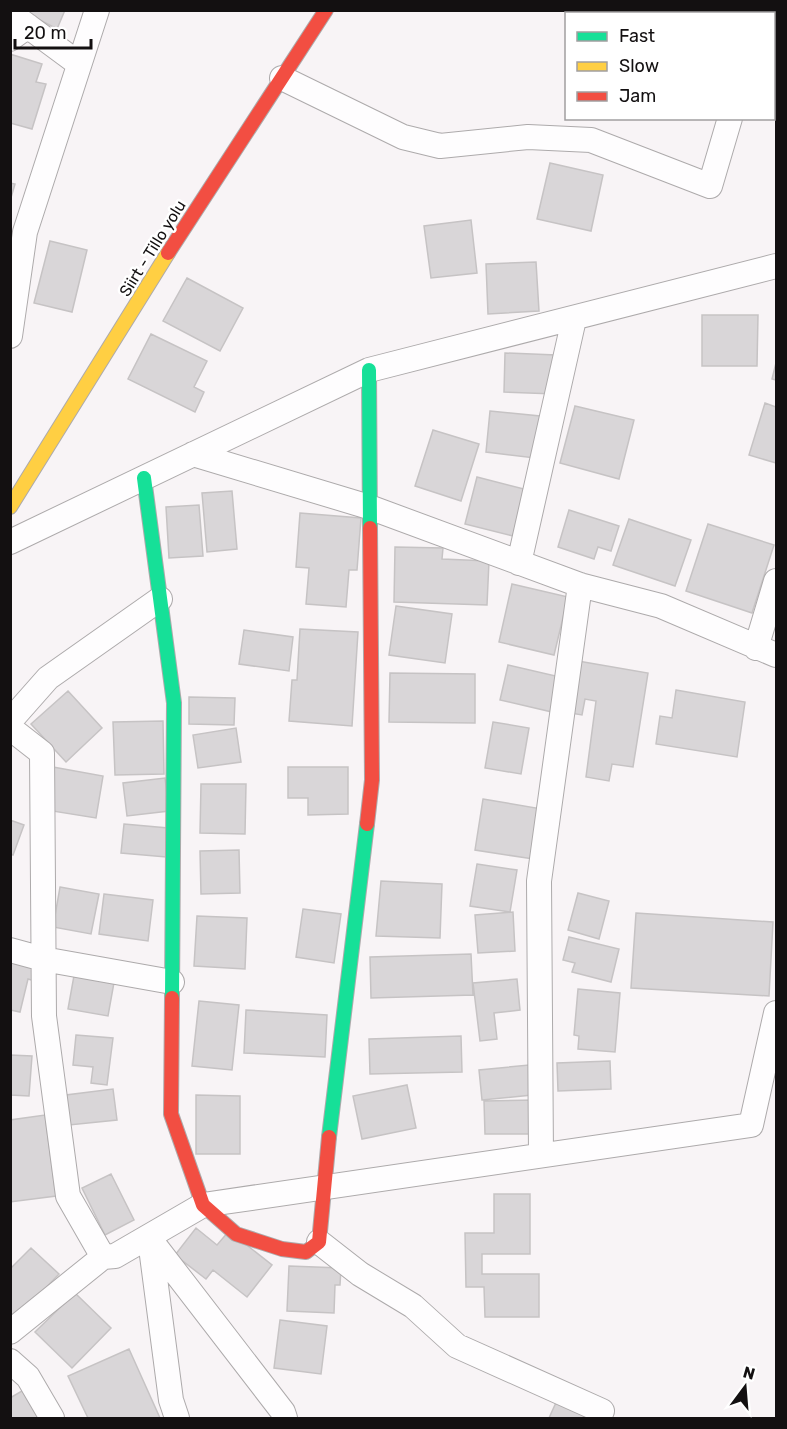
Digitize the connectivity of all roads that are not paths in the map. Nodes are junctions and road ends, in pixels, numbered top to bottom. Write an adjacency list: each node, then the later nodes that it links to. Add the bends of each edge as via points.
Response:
1 (96, 10): 4 (street)
2 (326, 10): 5 (street, Siirt - Tillo yolu)
3 (16, 26): 4 (street)
4 (79, 64): 9 (street, via 25,232)
5 (282, 78): 6 (street, via 402,137 440,146 528,137 591,140 710,186); 13 (street, Siirt - Tillo yolu)
6 (729, 120)
7 (777, 266): 8 (street)
8 (574, 319): 10 (street); 16 (street)
9 (10, 336)
10 (369, 370): 11 (street); 14 (street)
11 (193, 454): 12 (street); 14 (street)
12 (144, 478): 15 (street); 19 (street)
13 (10, 507)
14 (369, 507): 16 (street); 28 (street, via 372,780)
15 (10, 542)
16 (519, 563): 18 (street)
17 (777, 581): 20 (street)
18 (580, 585): 20 (street, via 661,606); 27 (street, via 539,881)
19 (160, 599): 21 (street, via 48,678); 25 (street, via 174,703)
20 (766, 651)
21 (10, 721)
22 (10, 728): 24 (street, via 42,753)
23 (10, 950): 24 (street)
24 (43, 959): 25 (street); 32 (street, via 44,1016 68,1196)
25 (172, 982): 29 (street, via 171,1114)
26 (777, 1013): 27 (street, via 751,1125)
27 (540, 1155): 28 (street)
28 (323, 1186): 29 (street); 31 (street)
29 (203, 1204): 30 (street); 31 (street, via 236,1234 282,1249 306,1252)
30 (149, 1238): 32 (street, via 115,1256); 37 (street, via 171,1400); 38 (street)
31 (319, 1242): 35 (street, via 360,1274 413,1306 457,1346)
32 (103, 1257): 33 (street)
33 (10, 1332)
34 (16, 1374): 36 (street)
35 (602, 1411)
36 (52, 1419)
37 (177, 1419)
38 (285, 1419)

